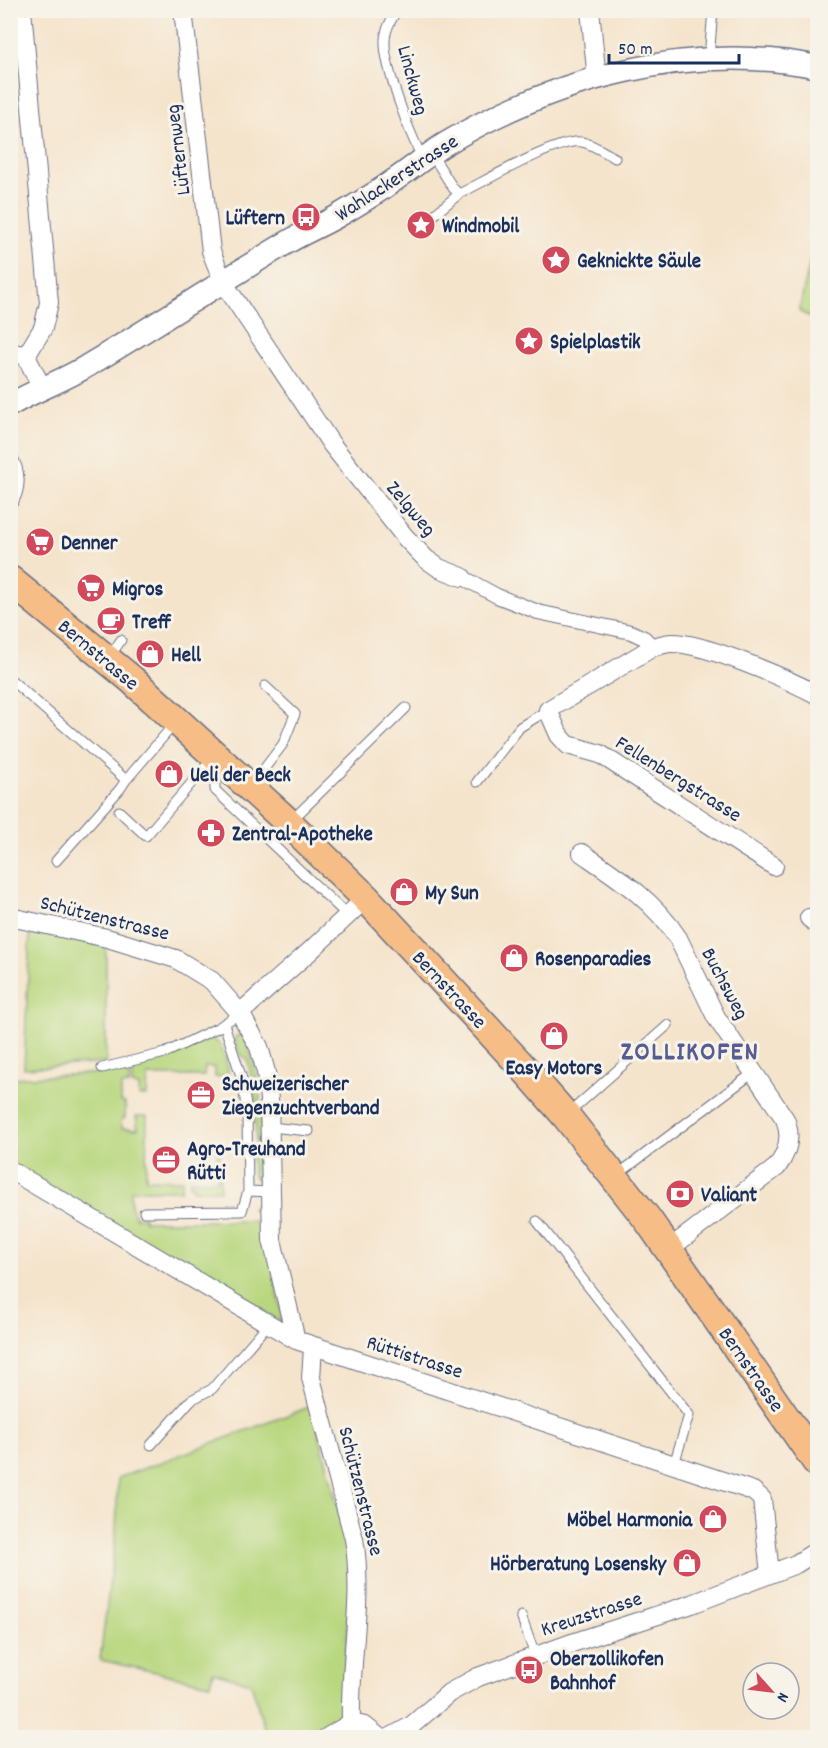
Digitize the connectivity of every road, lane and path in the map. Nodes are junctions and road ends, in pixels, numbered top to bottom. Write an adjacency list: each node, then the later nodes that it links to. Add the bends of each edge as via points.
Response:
1 (22, 10): 14 (street, via 49,303 43,328)
2 (183, 10): 13 (street, Lüfternweg, via 211,251)
3 (397, 10): 9 (lane, Linckweg, via 387,30 386,51 414,142)
4 (590, 10): 8 (street)
5 (713, 10): 6 (lane)
6 (709, 58): 7 (street, Wahlackerstrasse, via 759,58); 8 (street, Wahlackerstrasse, via 651,65)
7 (818, 67)
8 (597, 79): 9 (street, Wahlackerstrasse, via 511,110)
9 (427, 156): 11 (lane, Linckweg); 13 (street, Wahlackerstrasse, via 384,187)
10 (615, 158): 11 (lane, via 582,142 568,143)
11 (459, 195): 12 (lane)
12 (426, 224)
13 (223, 282): 15 (street, Wahlackerstrasse, via 84,368); 19 (street, Zelgweg, via 332,446 405,537 433,564)
14 (18, 354): 15 (street)
15 (42, 388): 16 (street, Wahlackerstrasse)
16 (10, 405)
17 (10, 452): 18 (lane, via 19,478 18,494)
18 (10, 507)
19 (462, 577): 21 (street, Zelgweg, via 538,612 631,632)
20 (10, 580): 27 (main road, Bernstrasse, via 115,650)
21 (653, 647): 24 (street, via 686,644); 26 (street)
22 (10, 679): 29 (lane)
23 (265, 686): 31 (lane, via 295,714 283,744)
24 (818, 695)
25 (406, 708): 33 (lane)
26 (548, 710): 30 (lane, via 520,727); 36 (street, Fellenbergstrasse, via 568,745 600,754)
27 (177, 722): 28 (main road, Bernstrasse); 29 (lane)
28 (214, 756): 31 (main road, Bernstrasse); 32 (lane, via 146,836); 33 (lane, via 215,790)
29 (126, 780): 35 (lane)
30 (477, 783)
31 (249, 788): 33 (main road, Bernstrasse)
32 (119, 811)
33 (284, 834): 37 (main road, Bernstrasse)
34 (582, 852): 43 (street, Buchsweg, via 641,894 670,926 712,1010)
35 (56, 861)
36 (774, 866)
37 (357, 907): 39 (street); 44 (main road, Bernstrasse)
38 (10, 917): 39 (street, Schützenstrasse, via 107,938 176,959 212,981)
39 (240, 1013): 40 (lane); 45 (street, Schützenstrasse, via 263,1059)
40 (224, 1024): 42 (lane, via 155,1057); 49 (lane, via 242,1079 248,1113)
41 (668, 1025): 44 (lane)
42 (102, 1068)
43 (753, 1073): 48 (lane); 53 (street, Buchsweg, via 784,1119 789,1136 786,1152 777,1167)
44 (566, 1116): 48 (main road, Bernstrasse)
45 (270, 1126): 46 (lane); 50 (street, Schützenstrasse)
46 (309, 1131)
47 (10, 1170): 54 (street, Rüttistrasse)
48 (615, 1177): 53 (main road, Bernstrasse)
49 (248, 1191): 50 (lane); 51 (lane, via 242,1211)
50 (271, 1192): 55 (street, Schützenstrasse, via 272,1240)
51 (144, 1212)
52 (537, 1221): 57 (lane, via 689,1415)
53 (669, 1249): 58 (main road, Bernstrasse)
54 (269, 1323): 55 (street, Rüttistrasse); 56 (lane, via 212,1389 191,1400)
55 (305, 1343): 57 (street, Rüttistrasse); 63 (street, Schützenstrasse, via 357,1561)
56 (151, 1445)
57 (674, 1464): 60 (street, Rüttistrasse, via 760,1496)
58 (818, 1464)
59 (818, 1550): 60 (street, Kreuzstrasse)
60 (770, 1574): 62 (street, Kreuzstrasse)
61 (521, 1616): 62 (lane)
62 (535, 1655): 66 (street, Kreuzstrasse, via 462,1684 411,1726)
63 (351, 1723): 64 (street); 65 (street, via 365,1726)
64 (326, 1737)
65 (380, 1737)
66 (389, 1737)

